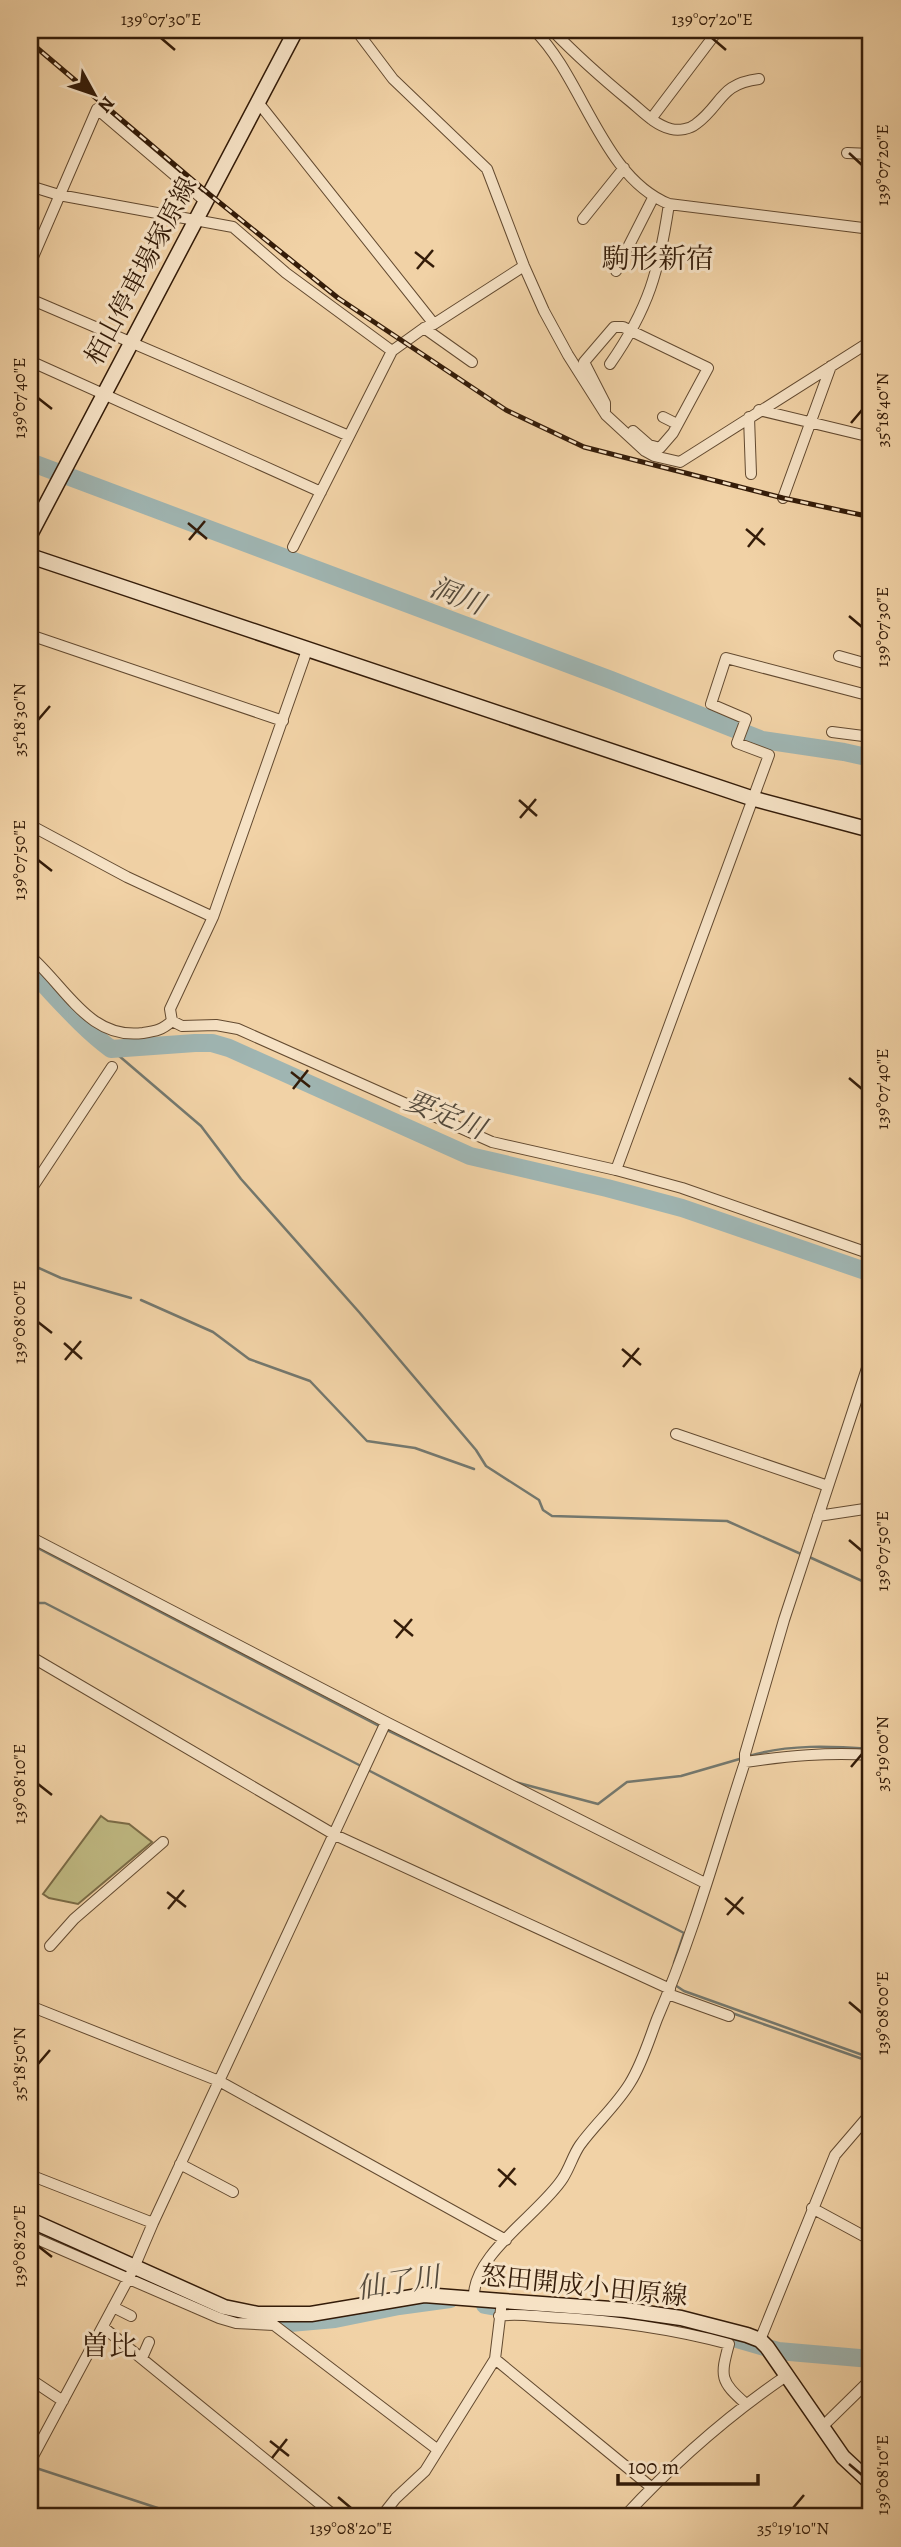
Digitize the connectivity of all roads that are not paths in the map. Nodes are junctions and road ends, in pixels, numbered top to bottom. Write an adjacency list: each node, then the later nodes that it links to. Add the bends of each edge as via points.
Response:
1 (296, 30): 7 (main road, 栢山停車場塚原線)
2 (356, 30): 21 (street, via 393,79 487,169)
3 (534, 30): 11 (street)
4 (552, 30): 8 (street)
5 (716, 30): 8 (street)
6 (759, 79): 8 (street, via 725,91 695,125 673,130)
7 (257, 101): 15 (main road, 栢山停車場塚原線); 24 (street)
8 (651, 119)
9 (847, 153): 10 (street)
10 (871, 154)
11 (624, 168): 14 (street); 17 (street)
12 (30, 186): 13 (street)
13 (60, 195): 15 (street, via 97,109); 18 (street); 20 (street)
14 (653, 198): 16 (street); 22 (street)
15 (205, 202): 18 (main road, 栢山停車場塚原線)
16 (669, 204): 19 (street); 25 (street, via 662,253)
17 (583, 219)
18 (195, 220): 27 (main road, 栢山停車場塚原線); 28 (street, via 233,228)
19 (871, 229)
20 (30, 264)
21 (524, 266): 24 (street); 35 (street, via 568,355)
22 (615, 271)
23 (30, 299): 27 (street)
24 (429, 326): 28 (street); 30 (street)
25 (633, 331): 31 (street); 35 (street, via 614,327 584,362 605,403); 39 (street, via 708,368)
26 (871, 341): 32 (street)
27 (131, 343): 33 (main road, 栢山停車場塚原線); 41 (street)
28 (392, 351): 41 (street)
29 (30, 361): 33 (street)
30 (472, 362)
31 (610, 364)
32 (831, 365): 34 (street); 38 (street)
33 (103, 394): 44 (street); 46 (main road, 栢山停車場塚原線)
34 (759, 411): 37 (street); 38 (street)
35 (606, 415): 40 (street)
36 (663, 417): 39 (street)
37 (749, 417): 40 (street, via 680,461 654,456); 43 (street)
38 (810, 423): 42 (street); 45 (street)
39 (677, 424): 40 (street, via 660,449 623,423)
40 (617, 426)
41 (349, 436): 44 (street)
42 (871, 437)
43 (751, 474)
44 (321, 492): 47 (street)
45 (783, 498)
46 (30, 536)
47 (293, 547)
48 (30, 556): 50 (main road)
49 (30, 635): 54 (street)
50 (307, 650): 54 (street); 57 (main road)
51 (839, 656): 52 (street)
52 (871, 665)
53 (871, 696): 57 (street, via 726,658 711,704 746,719 737,743 769,755)
54 (283, 721): 60 (street)
55 (832, 732): 56 (street)
56 (871, 737)
57 (751, 798): 59 (main road); 64 (street)
58 (30, 825): 60 (street)
59 (871, 830)
60 (213, 917): 62 (street, via 170,1009)
61 (30, 956): 62 (street, via 96,1024 112,1032 162,1031)
62 (172, 1021): 64 (street, via 182,1026 238,1029 492,1142)
63 (112, 1067): 65 (street)
64 (616, 1170): 66 (street, via 682,1188)
65 (30, 1191)
66 (871, 1254)
67 (871, 1356): 69 (street)
68 (676, 1434): 69 (street)
69 (828, 1486): 71 (street)
70 (871, 1508): 71 (street)
71 (818, 1516): 76 (street)
72 (30, 1537): 74 (street)
73 (30, 1656): 77 (street)
74 (386, 1722): 77 (street); 79 (street)
75 (871, 1755): 76 (street)
76 (745, 1759): 79 (street)
77 (335, 1835): 81 (street); 84 (street)
78 (163, 1842): 80 (street, via 74,1919)
79 (705, 1883): 81 (street)
80 (50, 1946)
81 (669, 1990): 83 (street); 93 (street, via 631,2081 582,2142 563,2179)
82 (30, 2006): 84 (street)
83 (729, 2016)
84 (219, 2081): 86 (street); 93 (street)
85 (869, 2115): 89 (street, via 835,2155)
86 (180, 2164): 88 (street); 91 (street)
87 (30, 2175): 91 (street)
88 (233, 2192)
89 (812, 2208): 94 (street); 103 (street)
90 (30, 2220): 95 (main road, 怒田開成小田原線)
91 (153, 2223): 95 (street)
92 (30, 2236): 95 (street)
93 (506, 2240): 96 (street, via 478,2276)
94 (871, 2240)
95 (132, 2273): 98 (street); 101 (main road, 怒田開成小田原線)
96 (474, 2299): 97 (main road, 怒田開成小田原線); 101 (main road, 怒田開成小田原線, via 424,2295)
97 (502, 2301): 100 (street); 103 (main road, 怒田開成小田原線, via 681,2318)
98 (113, 2307): 99 (street); 102 (street)
99 (131, 2316)
100 (499, 2316): 106 (street); 111 (street, via 643,2326 729,2344 722,2374 728,2388)
101 (274, 2320): 113 (street)
102 (103, 2327): 105 (street); 110 (street)
103 (760, 2340): 107 (main road)
104 (149, 2342): 105 (street)
105 (142, 2358): 117 (street)
106 (495, 2359): 113 (street); 116 (street)
107 (786, 2376): 111 (street); 112 (main road)
108 (30, 2379): 110 (street)
109 (871, 2379): 112 (street)
110 (63, 2401): 114 (street)
111 (746, 2404): 116 (street)
112 (821, 2428): 115 (main road)
113 (438, 2450): 118 (street)
114 (30, 2462)
115 (871, 2483)
116 (651, 2487): 119 (street)
117 (336, 2517)
118 (382, 2517)
119 (624, 2517)

